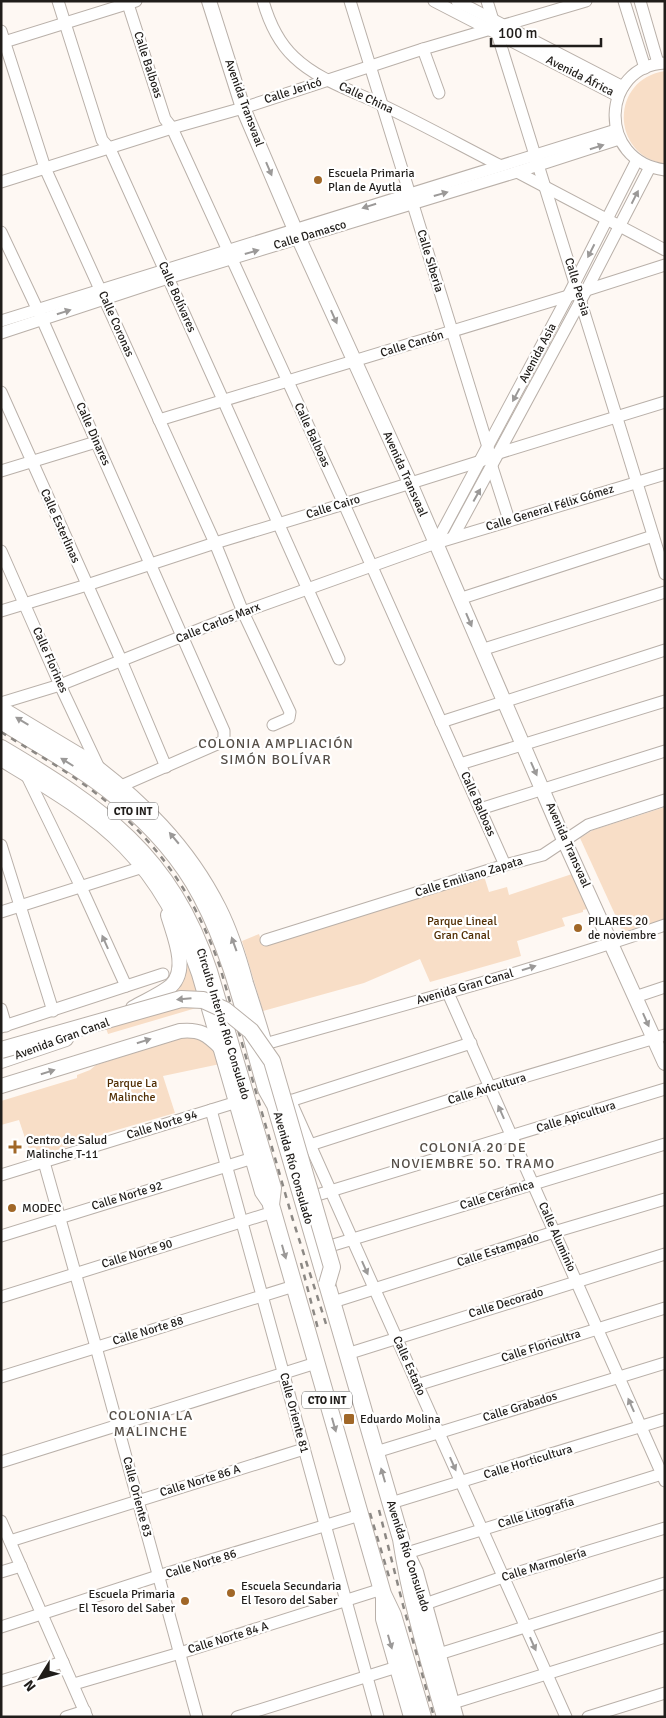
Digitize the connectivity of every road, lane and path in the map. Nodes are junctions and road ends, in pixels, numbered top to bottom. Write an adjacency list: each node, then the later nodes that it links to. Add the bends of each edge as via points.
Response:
1 (58, 1): 12 (street, Calle Bolívares)
2 (209, 1): 23 (main road, Avenida Transvaal)
3 (263, 1): 19 (street, Calle China, via 273,29 284,46 309,70)
4 (350, 1): 17 (street, Calle Siberia)
5 (434, 1): 13 (street, Avenida África)
6 (457, 1): 13 (street, Avenida África)
7 (487, 1): 13 (street, Calle Persia)
8 (586, 1): 13 (street, Calle Jericó)
9 (624, 1): 18 (street)
10 (640, 1): 16 (street)
11 (131, 2): 12 (street); 24 (street, Calle Balboas, via 165,119)
12 (64, 23): 14 (street); 26 (street, Calle Bolívares, via 102,140)
13 (497, 28): 15 (street, Calle Jericó); 20 (street, Avenida África); 27 (street, Calle Persia)
14 (2, 38): 31 (street, Calle Coronas)
15 (423, 49): 17 (street, Calle Jericó); 21 (street)
16 (662, 63): 18 (street)
17 (370, 66): 19 (street, Calle Jericó); 22 (street, Calle Siberia)
18 (645, 68): 20 (street, via 633,76)
19 (327, 80): 22 (street, Calle China); 23 (street, Calle Jericó)
20 (621, 91): 25 (street, via 614,112)
21 (440, 93)
22 (381, 104): 29 (street, Calle China); 36 (street, Calle Siberia)
23 (243, 108): 24 (street, Calle Jericó); 40 (main road, Avenida Transvaal, one-way to 40)
24 (172, 128): 26 (street, Calle Jericó); 42 (street, Calle Balboas)
25 (618, 134): 27 (street, Calle Damasco); 28 (street)
26 (110, 148): 31 (street, Calle Jericó); 44 (street, Calle Bolívares)
27 (537, 160): 29 (street, Calle Damasco); 33 (street, Calle Damasco); 35 (street, Calle Persia)
28 (636, 160): 30 (street); 37 (street, Avenida Asia)
29 (499, 165): 36 (street, Calle Damasco)
30 (650, 167): 32 (street); 38 (street, Avenida Asia, one-way to 30)
31 (44, 168): 34 (street, Calle Jericó); 46 (street, Calle Coronas)
32 (665, 170)
33 (517, 172): 35 (street); 36 (street, Calle Damasco, one-way to 33)
34 (1, 182)
35 (546, 188): 37 (street); 45 (street, Calle Persia)
36 (410, 198): 40 (street, Calle Damasco); 50 (street, Calle Siberia)
37 (607, 219): 38 (street); 45 (street, Avenida Asia, one-way to 45)
38 (620, 226): 41 (street); 47 (street, Avenida Asia)
39 (1, 232): 48 (street, Calle Dinares)
40 (297, 234): 42 (street, Calle Damasco); 52 (main road, Avenida Transvaal, one-way to 52)
41 (665, 250)
42 (230, 254): 44 (street, Calle Damasco); 53 (street, Calle Balboas)
43 (665, 265): 47 (street, Calle Cantón)
44 (166, 274): 46 (street, Calle Damasco); 55 (street, Calle Bolívares)
45 (575, 280): 47 (street, Avenida Asia)
46 (103, 294): 48 (street, Calle Damasco); 58 (street, Calle Coronas)
47 (579, 294): 50 (street, Calle Cantón); 57 (street, Calle Persia); 60 (street, Avenida Asia)
48 (40, 315): 49 (street, Calle Damasco); 51 (street, Calle Damasco); 59 (street, Calle Dinares)
49 (1, 321)
50 (452, 331): 52 (street, Calle Cantón); 60 (street, Calle Siberia)
51 (1, 333)
52 (354, 361): 53 (street, Calle Cantón); 64 (main road, Avenida Transvaal)
53 (288, 382): 55 (street, Calle Cantón); 66 (street, Calle Balboas)
54 (1, 392): 61 (street, Calle Esterlinas)
55 (224, 402): 58 (street, Calle Cantón); 68 (street, Calle Bolívares)
56 (665, 402): 57 (street, Calle Cairo)
57 (616, 417): 60 (street, Calle Cairo); 65 (street, Calle Persia)
58 (159, 420): 71 (street, Calle Coronas)
59 (96, 442): 61 (street); 74 (street, Calle Dinares)
60 (490, 457): 64 (street, Calle Cairo); 67 (street, Calle Siberia); 70 (street, Avenida Asia, one-way to 60); 72 (street, Avenida Asia)
61 (31, 462): 62 (street); 77 (street, Calle Esterlinas)
62 (1, 471)
63 (665, 474): 65 (street, Calle General Félix Gómez)
64 (410, 483): 66 (street, Calle Cairo); 72 (main road, Avenida Transvaal)
65 (636, 483): 67 (street, Calle General Félix Gómez); 69 (street, Calle Persia)
66 (344, 504): 68 (street, Calle Cairo); 75 (street, Calle Balboas)
67 (509, 520): 70 (street, Calle General Félix Gómez)
68 (279, 524): 71 (street, Calle Cairo); 78 (street, Calle Bolívares)
69 (653, 536): 76 (street, Calle Persia); 80 (street)
70 (453, 537): 72 (street, Calle General Félix Gómez)
71 (214, 543): 74 (street, Calle Cairo); 83 (street, Calle Coronas)
72 (436, 543): 75 (street, Calle Carlos Marx); 80 (main road, Avenida Transvaal)
73 (1, 551): 81 (street, Calle Florines)
74 (150, 564): 77 (street, Calle Cairo); 84 (street, Calle Dinares)
75 (371, 566): 78 (street, Calle Carlos Marx); 95 (street, Calle Balboas)
76 (665, 574)
77 (87, 585): 81 (street, Calle Cairo); 88 (street, Calle Esterlinas)
78 (307, 589): 83 (street, Calle Carlos Marx); 87 (street, Calle Bolívares)
79 (665, 592): 85 (street)
80 (459, 599): 85 (main road, Avenida Transvaal, one-way to 85)
81 (25, 603): 82 (street, Calle Cairo); 89 (street, Calle Florines)
82 (1, 610)
83 (243, 612): 84 (street, Calle Carlos Marx); 96 (street, Calle Coronas, via 290,712 289,718)
84 (182, 637): 88 (street, Calle Carlos Marx); 102 (street, Calle Dinares, via 224,731 224,741)
85 (481, 650): 90 (main road, Avenida Transvaal)
86 (665, 650): 90 (street)
87 (338, 659)
88 (121, 660): 89 (street, Calle Carlos Marx); 102 (street, Calle Esterlinas)
89 (60, 685): 92 (street, Calle Carlos Marx); 103 (street, Calle Florines)
90 (504, 700): 95 (street); 97 (main road, Avenida Transvaal)
91 (665, 701): 97 (street)
92 (1, 704)
93 (1, 708): 103 (main road, CTO INT, one-way to 93)
94 (1, 721): 121 (highway, Circuito Interior Río Consulado / CTO INT, one-way to 94, via 200,895 178,860 151,828 94,780)
95 (441, 722): 101 (street, Calle Balboas)
96 (273, 725)
97 (524, 745): 101 (street); 106 (main road, Avenida Transvaal, one-way to 106)
98 (1, 748): 124 (highway, Circuito Interior Río Consulado / CTO INT, via 90,805 136,844 183,908 204,955)
99 (665, 751): 106 (street)
100 (1, 759): 104 (main road, CTO INT)
101 (460, 764): 108 (street, Calle Balboas)
102 (166, 767): 105 (street)
103 (99, 768): 105 (main road, CTO INT)
104 (26, 774): 112 (main road, CTO INT, via 88,815); 113 (street)
105 (121, 786): 121 (main road, CTO INT, one-way to 105, via 237,952 199,872 170,833)
106 (543, 788): 108 (street); 109 (main road, Avenida Transvaal)
107 (665, 800): 109 (street, Calle Emiliano Zapata, via 588,825)
108 (480, 809): 111 (street, Calle Balboas)
109 (564, 840): 111 (street, Calle Emiliano Zapata, via 543,855); 119 (main road, Avenida Transvaal)
110 (1, 845): 115 (street)
111 (505, 865): 118 (street, Calle Emiliano Zapata)
112 (143, 867): 113 (street); 114 (main road, CTO INT)
113 (81, 887): 115 (street); 122 (street, one-way to 113)
114 (164, 898): 124 (main road, CTO INT); 137 (main road, Avenida Gran Canal, via 180,964 177,979 170,987 88,1031)
115 (20, 906): 116 (street); 128 (street)
116 (1, 912)
117 (665, 925): 119 (street, Avenida Gran Canal)
118 (266, 940)
119 (611, 944): 125 (street, Avenida Gran Canal, one-way to 119); 126 (main road, Avenida Transvaal)
120 (163, 974): 122 (street)
121 (241, 982): 129 (highway, Circuito Interior Río Consulado / CTO INT)
122 (126, 986): 128 (street)
123 (665, 987): 126 (street)
124 (210, 992): 130 (highway, Circuito Interior Río Consulado / CTO INT)
125 (448, 992): 133 (street, Calle Aluminio); 134 (street, Avenida Gran Canal)
126 (635, 997): 132 (main road, Avenida Transvaal, one-way to 132)
127 (1, 1009): 131 (street)
128 (53, 1011): 131 (street)
129 (251, 1016): 134 (main road, Avenida Río Consulado / CTO INT); 143 (highway, Circuito Interior Río Consulado / CTO INT, via 266,1089)
130 (219, 1024): 135 (main road, CTO INT); 156 (highway, Circuito Interior Río Consulado / CTO INT, via 273,1188)
131 (4, 1027)
132 (659, 1037): 138 (main road, Avenida Transvaal); 140 (street, Calle Avicultura)
133 (471, 1043): 140 (street, Calle Aluminio); 143 (street)
134 (265, 1044): 143 (main road, Avenida Río Consulado / CTO INT)
135 (221, 1048): 139 (main road, Avenida Gran Canal, one-way to 135, via 180,1031 200,1032); 142 (main road, CTO INT)
136 (1, 1050): 166 (highway, one-way to 136, bridge, via 332,1268 272,1062 251,1031 225,1010 203,1000 181,999)
137 (1, 1061)
138 (665, 1063)
139 (1, 1086)
140 (490, 1087): 145 (street, Calle Aluminio, one-way to 140); 147 (street, Calle Avicultura)
141 (665, 1089): 145 (street, Calle Apicultura)
142 (236, 1102): 144 (street, Calle Norte 94); 148 (main road, CTO INT)
143 (283, 1103): 147 (street, Calle Estaño); 166 (highway, Avenida Río Consulado / CTO INT)
144 (211, 1110): 149 (street, Calle Norte 94); 150 (street, Calle Oriente 81)
145 (512, 1137): 152 (street, Calle Aluminio); 153 (street, Calle Apicultura)
146 (665, 1144): 152 (street, Calle Cerámica)
147 (310, 1145): 153 (street, Calle Estaño)
148 (253, 1158): 150 (street, Calle Norte 92); 156 (main road, CTO INT, via 262,1192)
149 (44, 1162): 151 (street, Calle Norte 94); 157 (street, Calle Oriente 83)
150 (227, 1166): 157 (street, Calle Norte 92); 158 (street, Calle Oriente 81)
151 (1, 1175)
152 (533, 1184): 159 (street, Calle Aluminio); 161 (street, Calle Cerámica)
153 (331, 1191): 154 (street, Calle Apicultura); 161 (street, Calle Estaño)
154 (314, 1196)
155 (665, 1199): 159 (street, Calle Estampado)
156 (272, 1209): 158 (street, Calle Norte 90); 167 (highway, CTO INT, one-way to 167)
157 (59, 1216): 160 (street, Calle Norte 92); 164 (street, Calle Oriente 83)
158 (242, 1222): 164 (street, Calle Norte 90); 170 (street, Calle Oriente 81)
159 (554, 1232): 165 (street, Calle Aluminio); 168 (street, Calle Estampado)
160 (1, 1236)
161 (352, 1239): 162 (street, Calle Cerámica); 168 (street, Calle Estaño, one-way to 168)
162 (330, 1246)
163 (665, 1254): 165 (street, Calle Decorado)
164 (75, 1273): 169 (street, Calle Norte 90); 175 (street, Calle Oriente 83)
165 (576, 1281): 173 (street, Calle Aluminio); 174 (street, Calle Decorado)
166 (327, 1284): 171 (highway, Avenida Río Consulado / CTO INT)
167 (294, 1286): 170 (street, Calle Norte 88); 177 (highway, CTO INT)
168 (374, 1289): 171 (street, Calle Estampado); 174 (street, Calle Estaño)
169 (1, 1296)
170 (262, 1296): 175 (street, Calle Norte 88); 179 (street, Calle Oriente 81)
171 (332, 1302): 176 (highway, Avenida Río Consulado / CTO INT)
172 (665, 1308): 173 (street, Calle Floricultra)
173 (597, 1328): 180 (street, Calle Aluminio); 182 (street, Calle Floricultra)
174 (396, 1337): 176 (street, Calle Decorado); 182 (street, Calle Estaño)
175 (96, 1347): 181 (street, Calle Norte 88); 184 (street, Calle Oriente 83)
176 (347, 1354): 188 (highway, Avenida Río Consulado / CTO INT)
177 (316, 1362): 179 (street); 194 (highway, CTO INT, one-way to 194)
178 (665, 1363): 180 (street, Calle Grabados)
179 (283, 1373): 184 (street); 187 (street, Calle Oriente 81)
180 (619, 1377): 185 (street, Calle Aluminio, one-way to 180); 186 (street, Calle Grabados)
181 (1, 1378)
182 (417, 1385): 186 (street, Calle Estaño)
183 (665, 1419): 185 (street, Calle Horticultura)
184 (116, 1425): 189 (street); 192 (street, Calle Oriente 83)
185 (641, 1427): 190 (street, Calle Aluminio); 191 (street, Calle Horticultura)
186 (439, 1432): 188 (street, Calle Grabados); 191 (street, Calle Estaño, one-way to 191)
187 (304, 1449): 192 (street, Calle Norte 86 A); 196 (street, Calle Oriente 81)
188 (376, 1452): 193 (highway, Avenida Río Consulado / CTO INT, one-way to 188)
189 (1, 1462)
190 (664, 1476): 198 (street, Calle Litografía)
191 (461, 1482): 193 (street, Calle Horticultura); 198 (street, Calle Estaño)
192 (138, 1501): 199 (street, Calle Norte 86 A); 203 (street, Calle Oriente 83)
193 (391, 1503): 200 (highway, Avenida Río Consulado / CTO INT)
194 (360, 1515): 196 (street, Calle Norte 86); 206 (highway, CTO INT)
195 (1, 1522): 199 (street)
196 (325, 1526): 203 (street, Calle Norte 86); 207 (street, Calle Oriente 81)
197 (665, 1528): 204 (street, Calle Marmolería)
198 (482, 1529): 200 (street, Calle Litografía); 204 (street, Calle Estaño)
199 (10, 1541): 201 (street)
200 (404, 1546): 208 (main road, Avenida Río Consulado / CTO INT, via 416,1572); 222 (highway, CTO INT, via 416,1615)
201 (21, 1566): 202 (street); 209 (street)
202 (1, 1572)
203 (158, 1576): 209 (street, Calle Norte 86); 213 (street, Calle Oriente 83)
204 (503, 1577): 208 (street, Calle Marmolería); 210 (street, Calle Estaño)
205 (665, 1583): 210 (street)
206 (382, 1592): 207 (street, Calle Norte 84 A); 216 (main road, CTO INT, one-way to 216, via 383,1619); 229 (highway, CTO INT, via 394,1615)
207 (346, 1601): 213 (street, Calle Norte 84 A); 218 (street, Calle Oriente 81)
208 (424, 1604): 214 (main road, Avenida Río Consulado / CTO INT)
209 (42, 1614): 211 (street, Calle Norte 86); 215 (street)
210 (525, 1626): 214 (street); 217 (street, Calle Estaño, one-way to 217)
211 (1, 1627)
212 (665, 1637): 217 (street)
213 (180, 1653): 220 (street, Calle Norte 84 A); 225 (street, Calle Oriente 83)
214 (439, 1654): 222 (main road, Avenida Río Consulado / CTO INT)
215 (63, 1662): 219 (street); 220 (street)
216 (397, 1667): 218 (street); 228 (main road, CTO INT)
217 (547, 1674): 222 (street); 230 (street, Calle Estaño)
218 (367, 1677): 226 (street); 227 (street, Calle Oriente 81)
219 (1, 1680)
220 (74, 1684): 223 (street)
221 (665, 1693): 231 (street)
222 (451, 1712)
223 (86, 1714): 224 (street)
224 (66, 1717)
225 (197, 1717)
226 (237, 1717)
227 (378, 1717)
228 (411, 1717)
229 (423, 1717)
230 (566, 1717)
231 (588, 1717)

